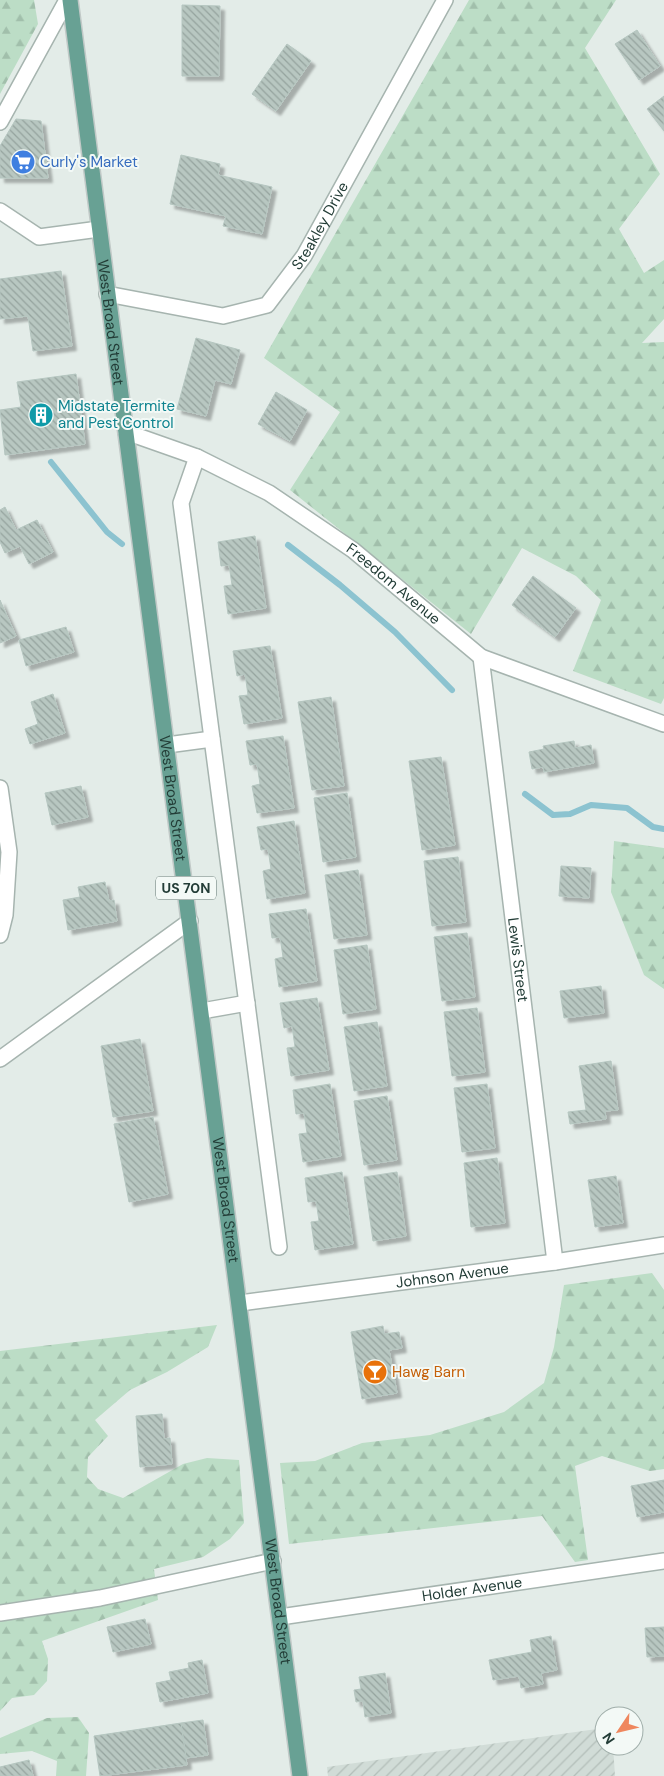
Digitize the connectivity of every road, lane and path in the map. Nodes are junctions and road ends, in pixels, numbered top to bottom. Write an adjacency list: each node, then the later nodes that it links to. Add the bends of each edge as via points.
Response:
1 (69, 0): 3 (street); 5 (main road, West Broad Street / US 70N)
2 (445, 0): 6 (street, Steakley Drive, via 304,256 267,305 222,316)
3 (0, 122)
4 (0, 211): 5 (street, via 39,237)
5 (98, 229): 6 (main road, West Broad Street / US 70N)
6 (107, 294): 7 (main road, West Broad Street / US 70N)
7 (126, 432): 8 (street, Freedom Avenue); 12 (main road, West Broad Street / US 70N)
8 (197, 457): 9 (street, Freedom Avenue, via 270,493 353,550); 11 (street, via 181,503)
9 (481, 657): 10 (street, Freedom Avenue); 22 (street, Lewis Street)
10 (664, 724)
11 (212, 739): 12 (street); 17 (street)
12 (166, 745): 15 (main road, West Broad Street / US 70N)
13 (0, 788): 14 (street, via 9,852)
14 (2, 915): 16 (street)
15 (190, 920): 18 (main road, West Broad Street / US 70N); 19 (street)
16 (0, 936)
17 (247, 1003): 18 (street); 21 (street)
18 (202, 1011): 23 (main road, West Broad Street / US 70N)
19 (0, 1059)
20 (664, 1245): 22 (street, Johnson Avenue)
21 (279, 1246)
22 (555, 1262): 23 (street, Johnson Avenue)
23 (240, 1303): 24 (main road, West Broad Street / US 70N)
24 (273, 1561): 26 (street, via 100,1598); 27 (main road, West Broad Street / US 70N)
25 (664, 1561): 27 (street, Holder Avenue)
26 (0, 1614)
27 (280, 1617): 28 (main road, West Broad Street / US 70N)
28 (300, 1776)

